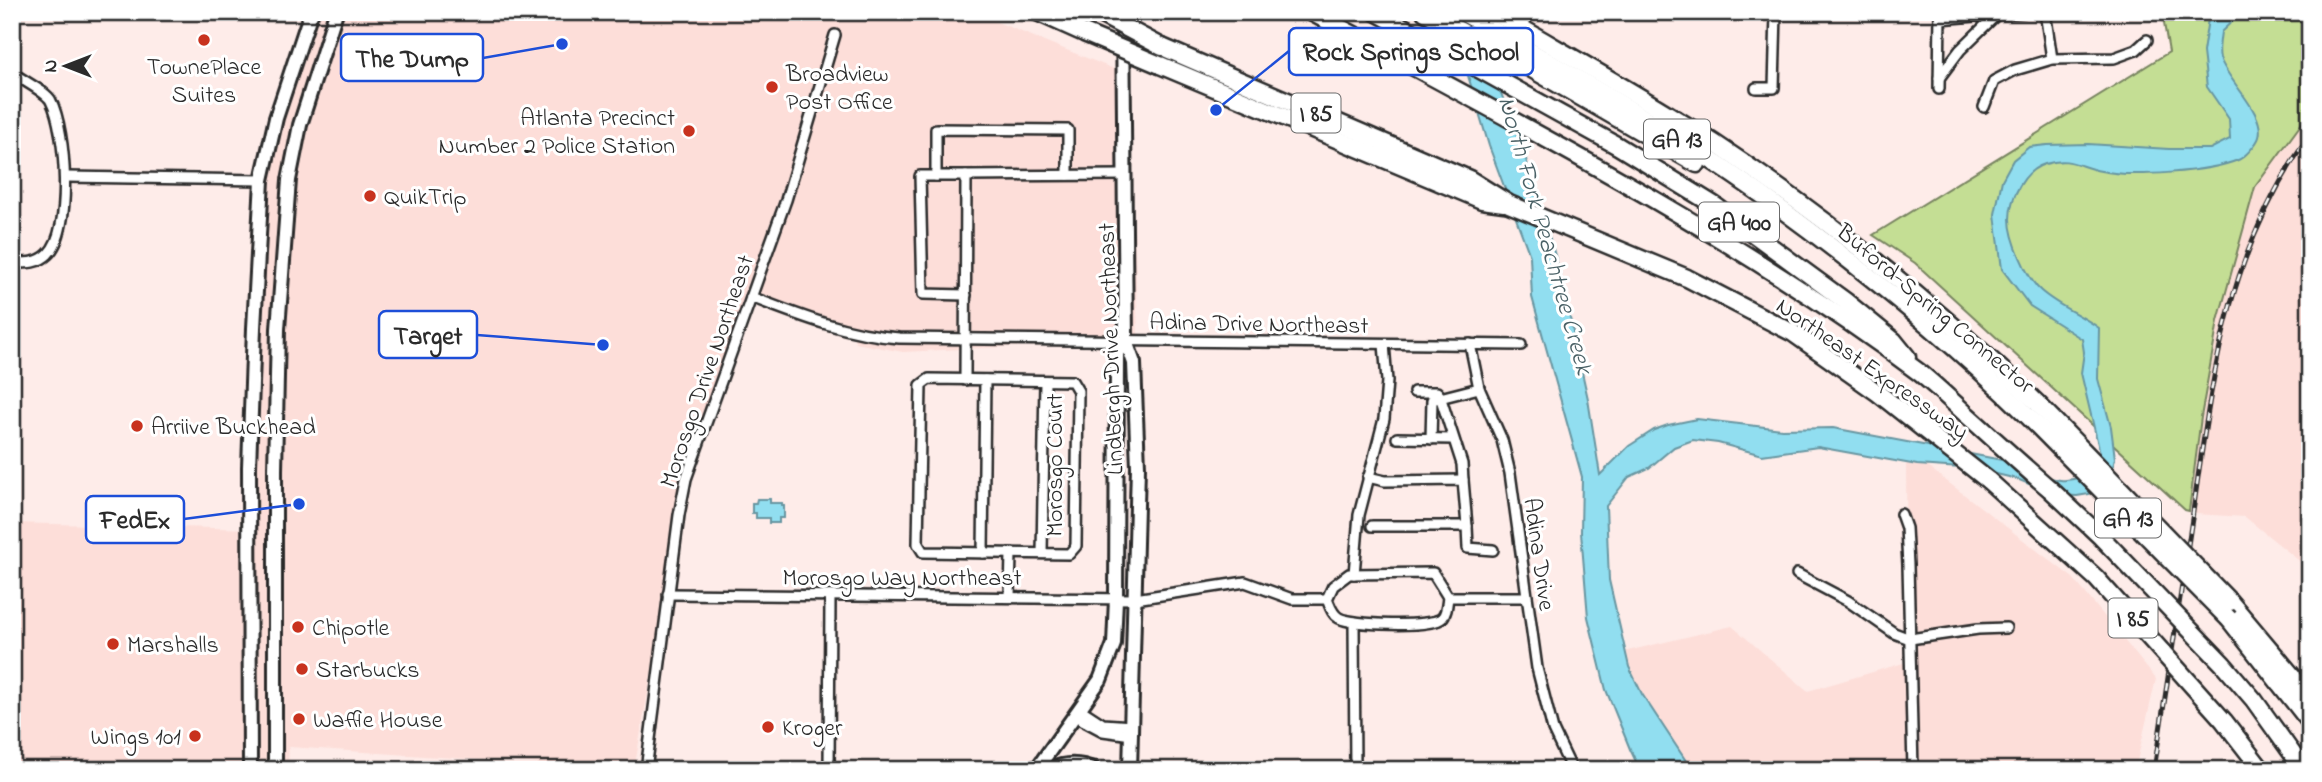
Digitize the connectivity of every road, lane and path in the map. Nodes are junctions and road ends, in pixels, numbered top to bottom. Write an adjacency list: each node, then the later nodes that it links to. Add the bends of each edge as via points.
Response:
1 (336, 12): 78 (main road, via 300,125 289,180 278,329)
2 (1037, 12): 30 (highway, bridge, via 1482,200)
3 (1096, 12): 30 (highway, Northeast Expressway / I 85, bridge, via 1162,47 1469,179)
4 (1123, 12): 25 (main road, Lindbergh Drive Northeast)
5 (1311, 12): 40 (highway, Northeast Expressway / I 85, via 1666,208 1851,324)
6 (1376, 12): 40 (highway, GA 400, via 1667,175 1759,236 1894,341)
7 (1425, 12): 31 (highway, via 1714,174)
8 (1462, 12): 31 (highway, Buford-Spring Connector / GA 13, via 1637,113)
9 (1494, 12): 47 (highway, Buford-Spring Connector / GA 13, via 1647,101 1779,187 1972,342)
10 (1776, 12): 21 (street, via 1774,88)
11 (2023, 12): 14 (street)
12 (2045, 12): 18 (street)
13 (310, 13): 29 (main road, via 276,118)
14 (1996, 15): 15 (street); 20 (street)
15 (1940, 16): 20 (street)
16 (835, 35): 34 (street, Morosgo Drive Northeast, via 786,200)
17 (2147, 40): 18 (street, via 2136,50 2114,58)
18 (2052, 59): 23 (street, via 2015,69 1994,81)
19 (12, 72): 28 (street, via 51,99)
20 (1939, 78): 22 (street)
21 (1756, 88)
22 (1939, 89)
23 (1984, 107)
24 (1068, 175): 25 (street); 26 (street, via 1068,130 936,129); 27 (street)
25 (1125, 175): 36 (main road, Lindbergh Drive Northeast)
26 (936, 176): 27 (street); 33 (street, via 920,176 923,295)
27 (966, 176): 33 (street)
28 (66, 177): 29 (street); 32 (street, via 60,228 51,252 41,260)
29 (262, 180): 77 (main road, via 249,467)
30 (1510, 204): 88 (highway, Northeast Expressway / I 85, bridge, via 1737,303 1793,333 1878,393 1989,481 2096,578)
31 (1822, 241): 47 (highway, Buford-Spring Connector / GA 13)
32 (12, 263)
33 (966, 295): 35 (street)
34 (751, 297): 35 (street, Adina Drive Northeast, via 851,332); 62 (street, Morosgo Drive Northeast, via 686,479)
35 (966, 338): 36 (street, Adina Drive Northeast); 41 (street)
36 (1126, 341): 37 (street, Adina Drive Northeast); 67 (main road, via 1117,352); 68 (main road, Lindbergh Drive Northeast, via 1134,363 1138,467)
37 (1384, 344): 38 (street, Adina Drive Northeast); 51 (street, via 1384,419)
38 (1470, 344): 39 (street, Adina Drive Northeast); 44 (street, Adina Drive)
39 (1521, 345)
40 (1922, 375): 89 (highway, Northeast Expressway / I 85, bridge, via 2119,555 2254,700)
41 (965, 380): 42 (street, Morosgo Court); 57 (street, Morosgo Court, via 929,379 921,385 918,544 923,552)
42 (985, 380): 43 (street, Morosgo Court); 57 (street)
43 (1045, 381): 59 (street); 59 (street, Morosgo Court, via 1072,381 1078,391 1076,546 1069,554)
44 (1479, 388): 46 (street); 66 (street, Adina Drive, via 1503,439)
45 (1414, 392): 46 (street)
46 (1440, 396): 49 (street, via 1432,400); 50 (street)
47 (2032, 410): 73 (highway, Buford-Spring Connector / GA 13, bridge, via 2230,602); 75 (highway, Buford-Spring Connector / GA 13, bridge, via 2229,619)
48 (1397, 438): 49 (street)
49 (1431, 439): 50 (street)
50 (1453, 439): 52 (street)
51 (1368, 477): 52 (street); 60 (street)
52 (1463, 480): 55 (street)
53 (1901, 514): 72 (street, via 1906,528)
54 (1372, 526): 55 (street)
55 (1467, 526): 56 (street, via 1468,548)
56 (1493, 550)
57 (983, 553): 58 (street, Morosgo Court)
58 (1011, 553): 59 (street, Morosgo Court); 64 (street)
59 (1042, 553)
60 (1354, 574): 65 (street, via 1433,573); 69 (street, via 1333,586)
61 (1797, 574): 72 (street)
62 (668, 594): 63 (street, Morosgo Way Northeast); 79 (street, Morosgo Drive Northeast)
63 (830, 596): 64 (street, Morosgo Way Northeast); 80 (street)
64 (1010, 597): 67 (street, Morosgo Way Northeast)
65 (1448, 597): 66 (street); 70 (street, via 1442,618 1430,623)
66 (1526, 597): 86 (street, Adina Drive, via 1553,730)
67 (1116, 599): 68 (street, Morosgo Way Northeast); 74 (main road, via 1110,656 1100,680)
68 (1135, 599): 69 (street, Morosgo Way Northeast, via 1245,582 1292,599); 76 (main road, Lindbergh Drive Northeast)
69 (1327, 599): 70 (street, via 1339,618)
70 (1354, 622): 85 (street)
71 (2006, 628): 72 (street)
72 (1910, 639): 87 (street)
73 (2310, 697)
74 (1077, 712): 76 (street); 81 (main road)
75 (2310, 722)
76 (1132, 731): 84 (main road, Lindbergh Drive Northeast)
77 (250, 770)
78 (275, 770)
79 (646, 770)
80 (829, 770)
81 (1035, 770)
82 (1050, 770): 83 (main road, via 1077,764)
83 (1095, 770)
84 (1130, 770)
85 (1355, 770)
86 (1572, 770)
87 (1913, 770)
88 (2262, 770)
89 (2304, 770)

